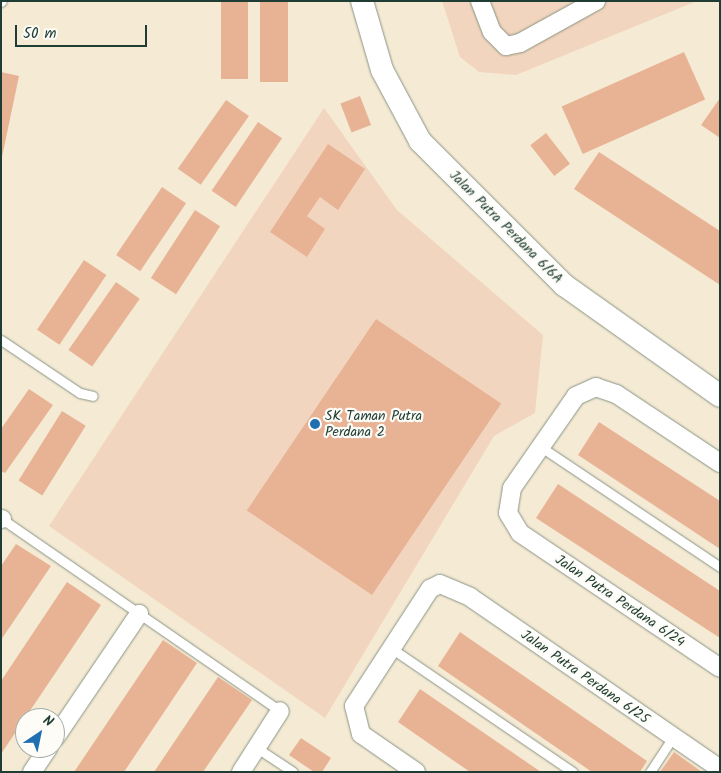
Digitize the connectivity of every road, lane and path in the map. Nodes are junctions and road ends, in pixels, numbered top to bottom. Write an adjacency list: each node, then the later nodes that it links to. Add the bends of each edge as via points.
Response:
1 (362, 1): 6 (street, Jalan Putra Perdana 6/6A, via 382,70 420,141 564,285)
2 (480, 1): 3 (street, via 492,32 506,46 520,43)
3 (596, 1)
4 (1, 340): 5 (lane, via 80,393)
5 (93, 396)
6 (720, 396)
7 (541, 446): 8 (street, via 576,396 596,387 616,394); 10 (lane); 13 (street, Jalan Putra Perdana 6/24, via 512,488 508,513 520,533)
8 (720, 463)
9 (1, 519): 11 (lane)
10 (720, 567)
11 (139, 614): 14 (lane); 15 (street)
12 (391, 648): 16 (street, Jalan Putra Perdana 6/25, via 430,589 450,585); 23 (street, via 354,706 355,721 362,734); 24 (lane)
13 (720, 668)
14 (280, 711): 17 (street)
15 (65, 723)
16 (673, 737): 19 (street, Jalan Putra Perdana 6/25); 25 (lane)
17 (257, 748): 21 (street); 22 (lane)
18 (41, 758): 20 (street)
19 (720, 769)
20 (32, 772)
21 (241, 772)
22 (293, 772)
23 (416, 772)
24 (573, 772)
25 (650, 772)

